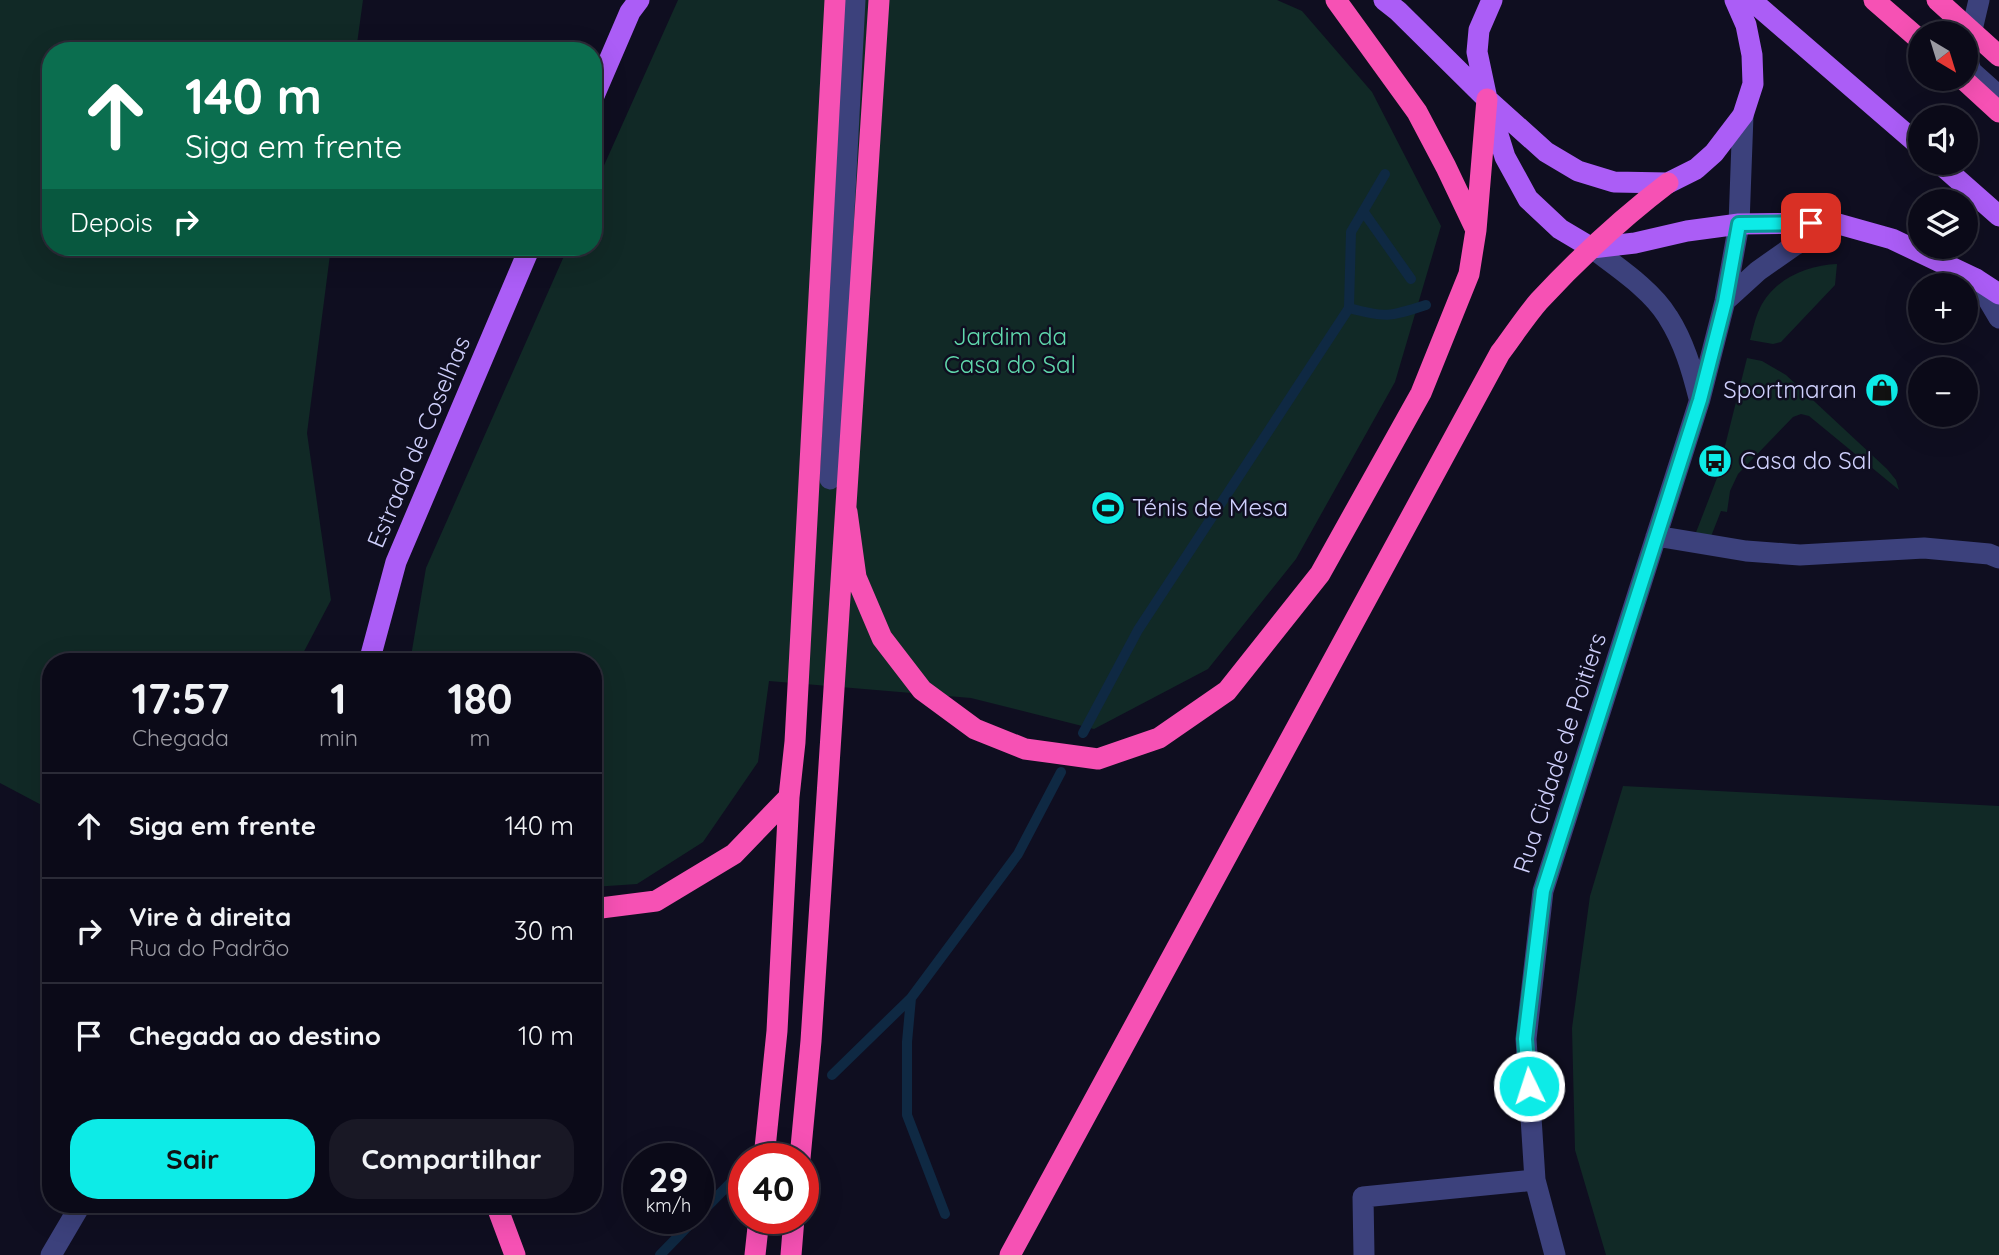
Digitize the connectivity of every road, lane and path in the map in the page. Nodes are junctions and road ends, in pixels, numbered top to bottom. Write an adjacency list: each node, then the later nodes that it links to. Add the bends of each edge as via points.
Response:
1 (835, 0): 42 (highway, via 796,742)
2 (855, 0): 37 (street)
3 (879, 0): 38 (highway)
4 (1336, 0): 27 (highway, via 1417,113)
5 (1384, 0): 18 (main road)
6 (1492, 0): 18 (main road, via 1479,30 1477,52)
7 (1735, 0): 20 (main road, via 1752,55 1753,84)
8 (1751, 0): 21 (main road)
9 (1874, 0): 13 (highway)
10 (1937, 0): 14 (highway, bridge)
11 (1979, 0): 17 (street, via 1966,55 1971,71)
12 (633, 4): 15 (main road)
13 (1908, 30)
14 (1999, 56)
15 (602, 77)
16 (1976, 91): 19 (highway)
17 (1999, 96)
18 (1487, 99): 23 (main road, via 1546,152 1578,171 1614,182); 27 (highway); 28 (main road, via 1505,157 1528,199 1560,229)
19 (1999, 111)
20 (1743, 115): 23 (main road, via 1714,153 1696,169); 26 (street, Rua Cidade de Poitiers)
21 (1908, 136)
22 (1953, 175): 24 (main road)
23 (1668, 183): 28 (highway)
24 (1999, 216)
25 (1835, 223): 26 (main road); 30 (main road, via 1892,239); 34 (street, via 1758,271)
26 (1739, 224): 28 (main road); 34 (street, Rua Cidade de Poitiers)
27 (1476, 230): 38 (highway, via 1469,274 1421,393 1320,574 1227,691 1159,738 1098,759 1025,749 975,729 922,690 882,638 856,577)
28 (1592, 248): 36 (street, via 1635,281 1668,316 1687,355); 55 (highway, via 1538,303 1500,354)
29 (526, 256): 41 (main road, Estrada de Coselhas, via 396,562)
30 (1963, 273)
31 (1978, 280): 33 (main road)
32 (1978, 282): 35 (street)
33 (1999, 294)
34 (1725, 302): 36 (street, Rua Cidade de Poitiers)
35 (1999, 318)
36 (1700, 400): 39 (street, Rua Cidade de Poitiers)
37 (830, 479)
38 (847, 512): 45 (highway)
39 (1656, 536): 40 (street, via 1800,555 1924,548); 46 (street, Rua Cidade de Poitiers, via 1543,891 1525,1039)
40 (1999, 558)
41 (371, 653)
42 (789, 797): 43 (highway, via 734,854 656,901); 44 (highway, via 777,1031)
43 (602, 908)
44 (766, 1143)
45 (801, 1143)
46 (1535, 1180): 56 (street, via 1363,1197); 57 (street, Rua Cidade de Poitiers)
47 (76, 1213): 51 (street)
48 (499, 1213): 52 (highway)
49 (757, 1234): 53 (highway)
50 (792, 1234): 54 (highway)
51 (51, 1255)
52 (515, 1255)
53 (755, 1255)
54 (790, 1255)
55 (1010, 1255)
56 (1364, 1255)
57 (1555, 1255)

